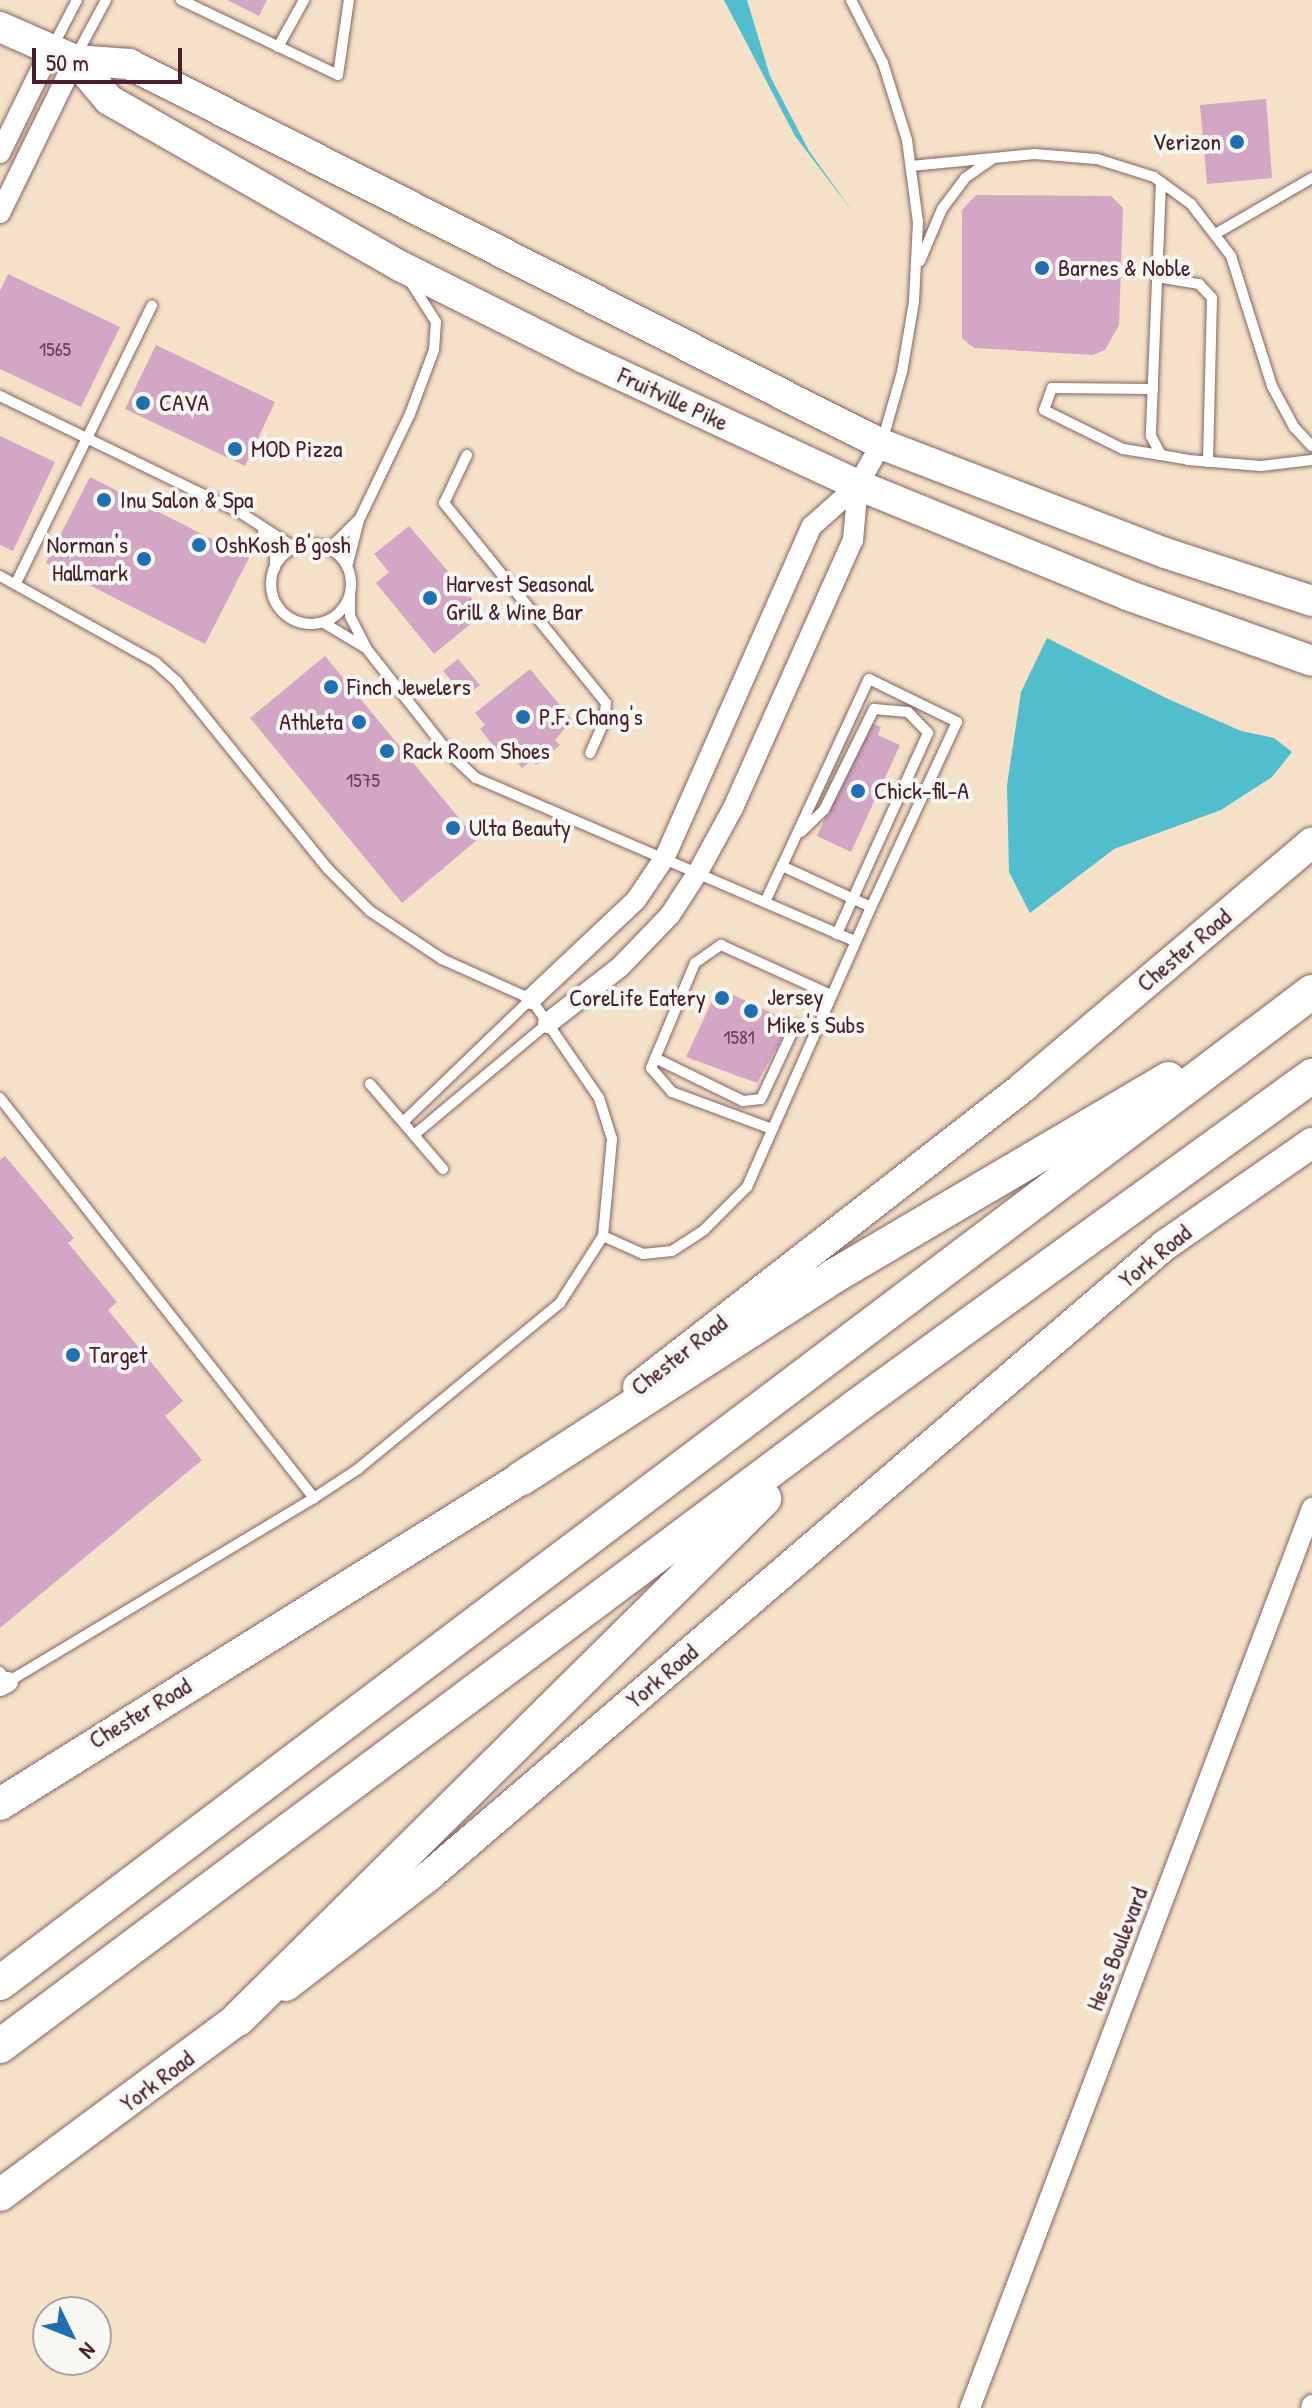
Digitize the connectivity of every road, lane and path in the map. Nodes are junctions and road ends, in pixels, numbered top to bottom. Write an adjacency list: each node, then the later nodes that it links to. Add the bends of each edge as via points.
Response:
1 (77, 0): 9 (lane)
2 (106, 0): 9 (lane)
3 (181, 0): 8 (lane)
4 (304, 0): 8 (lane)
5 (349, 0): 8 (lane, via 338,75)
6 (851, 0): 12 (lane, via 883,63)
7 (0, 27): 9 (main road, Fruitville Pike)
8 (278, 47)
9 (63, 54): 10 (street); 15 (street); 17 (main road, Fruitville Pike, via 109,100); 24 (main road, Fruitville Pike, via 129,64)
10 (0, 153)
11 (994, 158): 12 (lane); 14 (lane, via 1034,154 1097,159); 18 (lane, via 965,178 942,209)
12 (911, 166): 18 (lane)
13 (1312, 178): 16 (lane)
14 (1161, 182): 16 (lane); 19 (lane)
15 (0, 213)
16 (1217, 233): 25 (lane, via 1245,288 1272,386 1294,427)
17 (400, 266): 30 (main road, Fruitville Pike); 31 (lane, via 436,322 431,362)
18 (918, 267): 24 (lane, via 902,372)
19 (1157, 277): 21 (lane); 29 (lane, via 1199,284 1212,298)
20 (152, 305): 23 (lane)
21 (1153, 389): 27 (lane, via 1151,436); 27 (lane, via 1052,388 1044,410 1123,449)
22 (0, 396): 23 (lane)
23 (86, 439): 32 (lane); 38 (lane)
24 (881, 444): 30 (street); 40 (main road, Fruitville Pike, via 1165,553)
25 (1312, 446)
26 (467, 455): 45 (lane, via 444,503 606,703)
27 (1161, 455): 29 (lane)
28 (1312, 460): 29 (lane, via 1261,466)
29 (1208, 462)
30 (858, 485): 43 (main road, Fruitville Pike, via 1127,595); 48 (street, via 812,526 698,793); 51 (street, via 853,540 733,808)
31 (359, 520): 34 (lane); 35 (lane)
32 (260, 526): 33 (lane); 36 (lane, via 275,554)
33 (295, 548): 34 (lane); 36 (lane)
34 (329, 549): 35 (lane)
35 (347, 567): 39 (lane)
36 (274, 568): 41 (lane, via 272,594 277,606 296,622)
37 (0, 576): 38 (lane)
38 (16, 583): 60 (lane, via 155,662 177,682 328,869 370,911 442,959)
39 (350, 594): 41 (lane, via 340,612); 42 (lane, via 350,616)
40 (1312, 601)
41 (322, 623): 42 (lane, via 333,624)
42 (366, 648): 48 (lane, via 449,753 476,778)
43 (1298, 656): 44 (main road, Fruitville Pike)
44 (1312, 672)
45 (590, 753)
46 (797, 836): 50 (lane); 52 (lane, via 824,810 874,709 908,712 928,733); 54 (lane, via 869,679 957,722)
47 (1312, 843): 55 (main road, Chester Road)
48 (665, 857): 51 (lane); 60 (street, via 636,900)
49 (1312, 864): 55 (main road)
50 (782, 866): 52 (lane); 53 (lane)
51 (698, 872): 53 (lane); 62 (street, via 670,915 630,956)
52 (853, 898): 54 (lane); 56 (lane)
53 (765, 902): 56 (lane)
54 (871, 907): 57 (lane)
55 (1220, 920): 75 (main road, Chester Road, via 1024,1086)
56 (837, 934): 57 (lane)
57 (854, 941): 59 (lane)
58 (1312, 992): 61 (highway)
59 (831, 995): 63 (lane); 64 (lane, via 721,945 695,963)
60 (531, 999): 62 (lane); 68 (lane)
61 (1280, 1017): 75 (highway, via 1089,1123 848,1268); 80 (highway)
62 (548, 1023): 70 (lane); 73 (lane, via 599,1098 612,1139)
63 (816, 1029): 64 (lane, via 795,1026 761,1099 743,1101); 69 (lane)
64 (655, 1058): 69 (lane, via 651,1068 672,1092)
65 (1312, 1076): 74 (highway)
66 (370, 1084): 68 (lane)
67 (0, 1098): 76 (lane)
68 (403, 1122): 70 (lane)
69 (772, 1129): 73 (lane, via 747,1187 704,1230 672,1251 643,1254)
70 (414, 1135): 72 (lane)
71 (1312, 1143): 81 (main road, York Road, via 1165,1245 360,1934)
72 (443, 1169)
73 (603, 1236): 76 (lane, via 560,1303 358,1469)
74 (854, 1408): 81 (highway); 82 (highway)
75 (522, 1478): 79 (highway, Chester Road)
76 (314, 1498): 78 (lane)
77 (1312, 1508): 84 (street, Hess Boulevard)
78 (3, 1680)
79 (0, 1804)
80 (0, 1983)
81 (238, 2019): 83 (highway, York Road)
82 (0, 2046)
83 (0, 2195)
84 (970, 2408)

